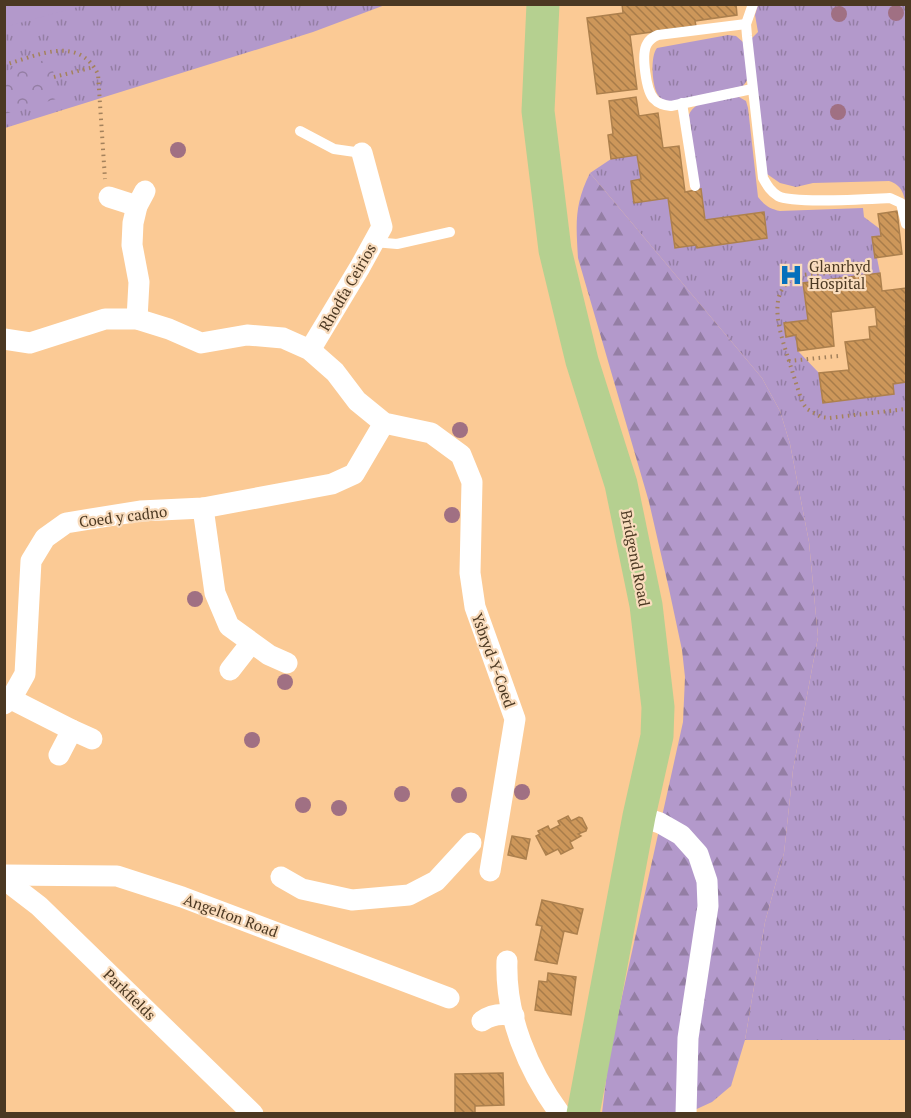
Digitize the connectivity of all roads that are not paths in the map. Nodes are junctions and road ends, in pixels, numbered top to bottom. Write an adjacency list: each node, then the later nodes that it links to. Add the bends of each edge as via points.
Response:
1 (543, 4): 25 (main road, Bridgend Road, via 538,111 555,250 582,361 621,484 652,651 657,736)
2 (753, 4): 3 (lane)
3 (747, 24): 4 (lane); 5 (lane, via 658,35 647,43 644,51 649,93 663,105)
4 (752, 89): 5 (lane); 10 (lane, via 763,178 769,189 779,197 795,200 891,198 901,203)
5 (682, 104): 8 (lane)
6 (300, 131): 7 (lane, via 334,148)
7 (362, 153): 12 (street, Rhodfa Ceirios, via 382,227)
8 (695, 186)
9 (110, 197): 13 (street, via 141,199 133,223 132,245 139,282)
10 (906, 224)
11 (450, 232): 12 (lane, via 397,244)
12 (374, 242): 15 (street, Rhodfa Ceirios)
13 (137, 319): 14 (street, via 105,319 30,343); 15 (street, via 201,343 247,335 283,338)
14 (4, 339)
15 (310, 350): 16 (street, via 335,372 357,401)
16 (384, 423): 17 (street, Coed y cadno, via 354,474 332,484); 26 (street, Ysbryd-Y-Coed, via 430,433 461,455 472,482 470,573 475,607 515,719)
17 (203, 508): 18 (street, via 215,593 229,626); 21 (street, Coed y cadno, via 140,510 66,523 45,537 31,561 26,674)
18 (251, 643): 19 (street); 20 (street)
19 (287, 663)
20 (230, 670)
21 (8, 701): 22 (street)
22 (72, 730): 23 (street); 24 (street)
23 (92, 739)
24 (59, 756)
25 (639, 816): 36 (main road, Bridgend Road); 37 (street, via 681,835 698,854 707,881 708,906 688,1038)
26 (494, 848): 27 (street, Ysbryd-Y-Coed); 29 (street, via 466,842 436,881 409,895 352,900 302,890)
27 (490, 871)
28 (4, 877): 31 (street, Angelton Road, via 117,876); 34 (street, Parkfields, via 39,906)
29 (281, 877)
30 (507, 961): 32 (street)
31 (449, 998)
32 (514, 1016): 33 (street, via 493,1015); 35 (street, via 528,1059)
33 (482, 1022)
34 (253, 1113)
35 (560, 1113)
36 (582, 1113)
37 (686, 1113)

